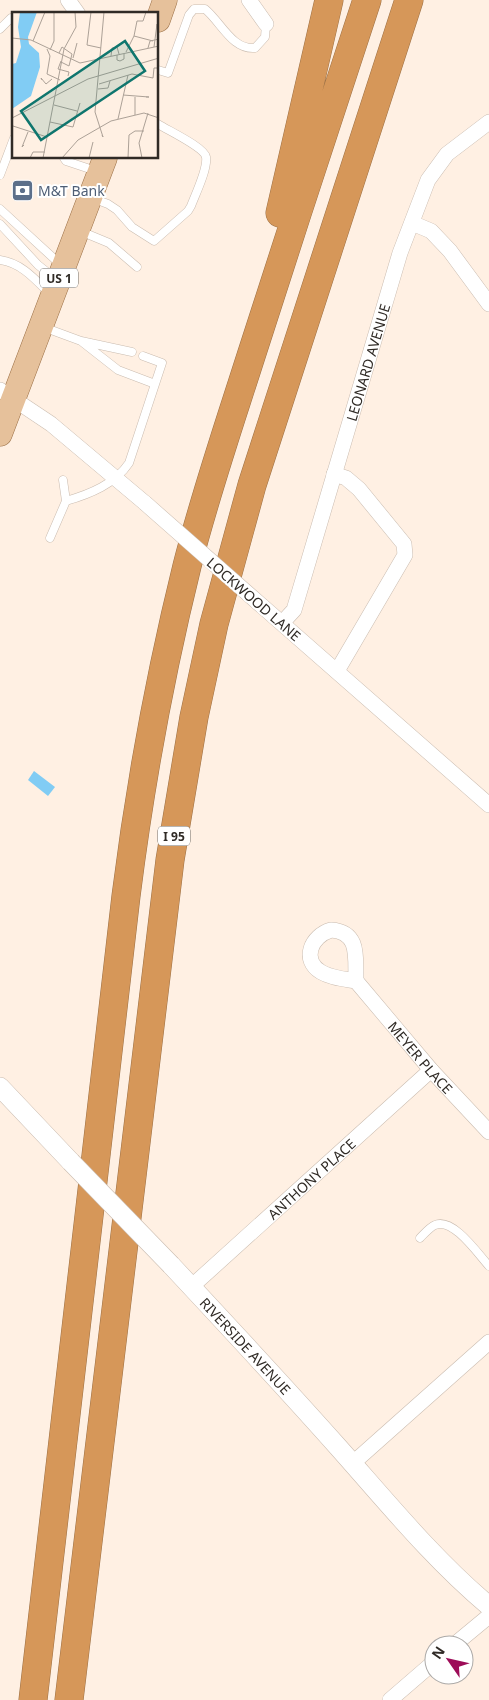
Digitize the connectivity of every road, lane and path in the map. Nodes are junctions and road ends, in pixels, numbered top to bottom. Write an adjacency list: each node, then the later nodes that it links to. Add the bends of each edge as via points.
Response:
1 (68, 0): 7 (street)
2 (165, 0): 8 (main road)
3 (249, 0): 10 (street)
4 (329, 0): 28 (highway, via 268,254)
5 (367, 0): 28 (highway)
6 (409, 0): 58 (highway, I 95, via 252,485 214,624 194,717 169,869)
7 (77, 12)
8 (159, 17)
9 (12, 18): 11 (lane)
10 (266, 24): 12 (lane, via 265,37 255,48 248,49 237,44 205,9 194,9 168,73)
11 (0, 29)
12 (159, 70)
13 (489, 122): 21 (street, LEONARD AVENUE, via 447,154 437,166 428,180)
14 (159, 125): 19 (lane, via 204,152 205,166 191,206 154,241 132,227 117,210)
15 (12, 143): 18 (lane)
16 (65, 159): 17 (lane)
17 (103, 165): 19 (main road, US 1)
18 (0, 176)
19 (90, 198): 23 (main road, US 1)
20 (0, 209): 26 (lane)
21 (412, 223): 27 (street, via 431,231); 36 (street, LEONARD AVENUE, via 400,253)
22 (0, 224): 26 (lane, via 38,266)
23 (78, 230): 25 (lane, via 109,243); 26 (main road, US 1)
24 (0, 260): 26 (lane)
25 (137, 267)
26 (58, 282): 29 (main road, US 1)
27 (489, 304)
28 (262, 322): 57 (highway, via 188,563 145,762 117,965)
29 (41, 326): 30 (lane); 34 (main road, US 1)
30 (81, 341): 31 (lane); 33 (lane, via 118,370)
31 (132, 352)
32 (143, 356): 33 (lane, via 162,362)
33 (154, 384): 37 (lane, via 129,463)
34 (7, 394): 35 (main road, US 1); 37 (street, LOCKWOOD LANE, via 51,424)
35 (1, 429)
36 (334, 474): 41 (street, LEONARD AVENUE, via 294,610); 42 (street, via 346,478 359,489 400,538 405,555)
37 (114, 477): 39 (lane, via 91,493); 41 (street, LOCKWOOD LANE, bridge)
38 (62, 480): 39 (lane)
39 (66, 501): 40 (lane)
40 (50, 538)
41 (282, 623): 42 (street, LOCKWOOD LANE)
42 (337, 671): 43 (street, LOCKWOOD LANE)
43 (489, 805)
44 (356, 981): 45 (street, MEYER PLACE)
45 (432, 1070): 47 (street, MEYER PLACE); 50 (street, ANTHONY PLACE)
46 (0, 1086): 50 (street, RIVERSIDE AVENUE, bridge)
47 (489, 1132)
48 (420, 1238): 49 (lane, via 435,1225 445,1224 455,1229)
49 (489, 1266)
50 (191, 1287): 52 (street, RIVERSIDE AVENUE)
51 (489, 1342): 52 (street)
52 (353, 1463): 53 (street, RIVERSIDE AVENUE, via 445,1566)
53 (489, 1606)
54 (489, 1616): 55 (street)
55 (466, 1635)
56 (424, 1671): 59 (street)
57 (33, 1700)
58 (69, 1700)
59 (390, 1700)

